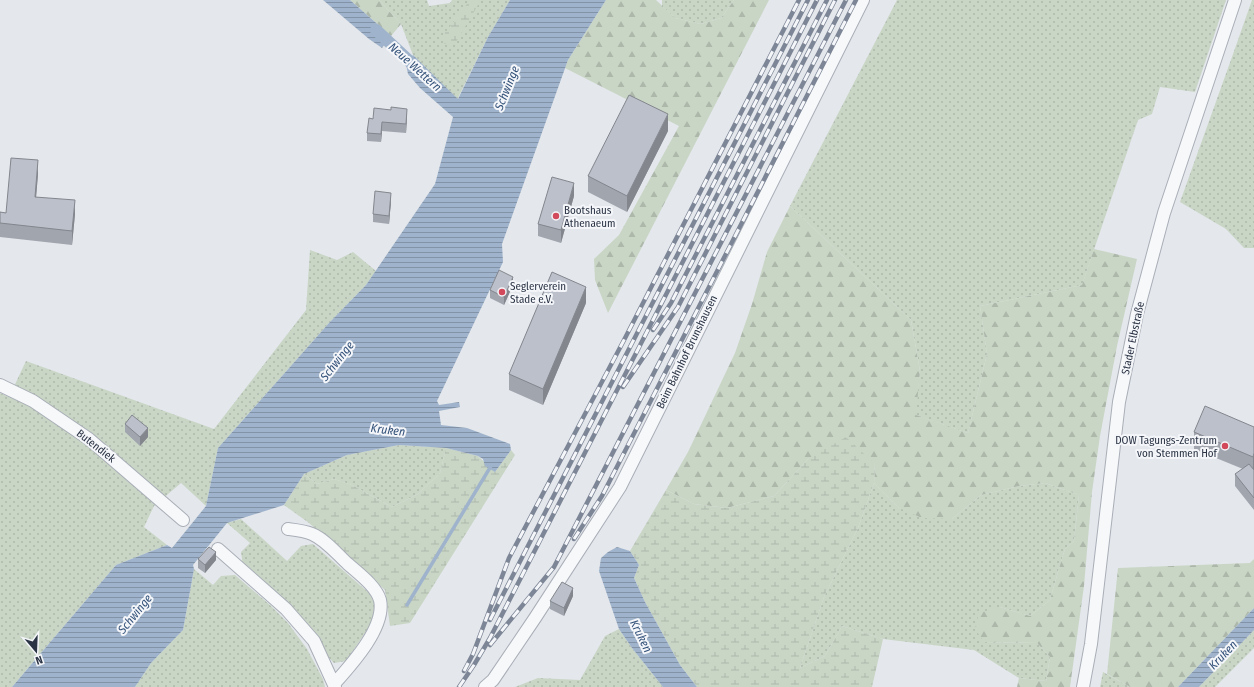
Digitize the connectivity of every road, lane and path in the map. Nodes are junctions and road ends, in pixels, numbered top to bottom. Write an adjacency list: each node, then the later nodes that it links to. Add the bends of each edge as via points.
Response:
1 (863, 0): 8 (street, Beim Bahnhof Brunshausen, via 620,487 535,618 493,680)
2 (1235, 0): 9 (street, Stader Elbstraße, via 1164,213 1137,314 1119,402)
3 (0, 385): 4 (street, Butendiek, via 33,401 90,439)
4 (183, 520)
5 (288, 529): 7 (street, via 312,534 325,542 372,586 380,600 380,614 373,633)
6 (218, 549): 7 (street, via 286,609 314,641)
7 (335, 685)
8 (485, 687)
9 (1084, 687)

